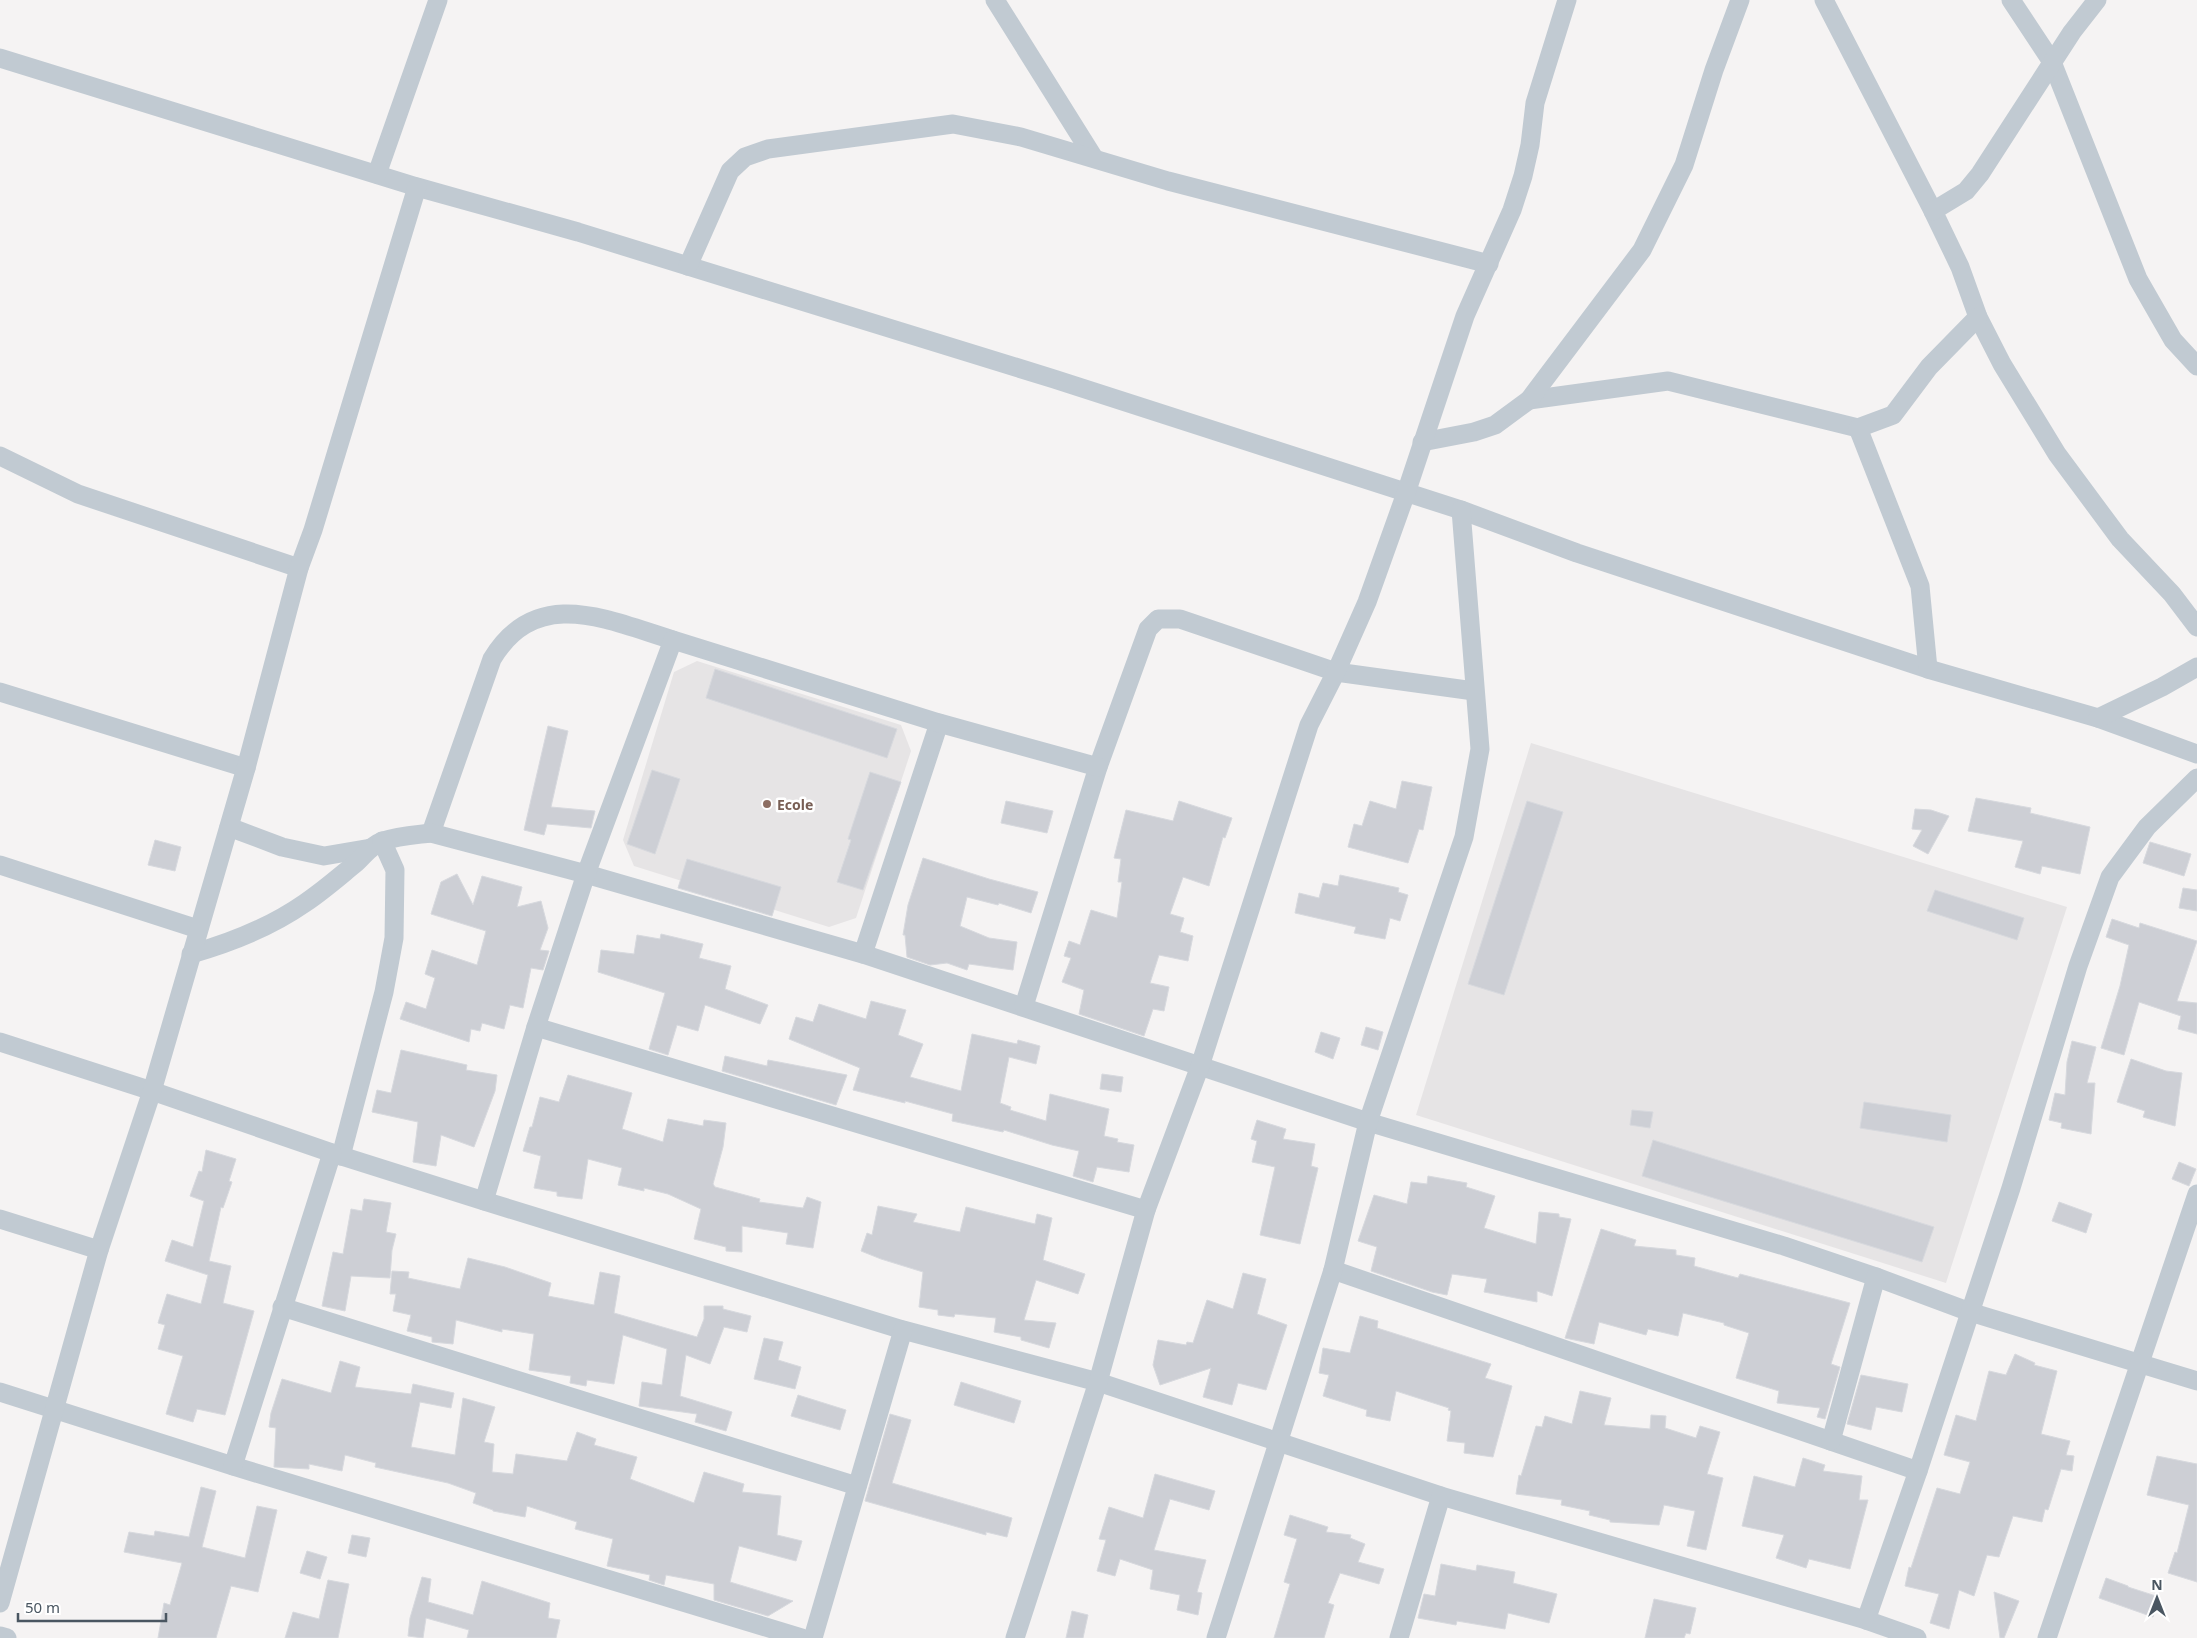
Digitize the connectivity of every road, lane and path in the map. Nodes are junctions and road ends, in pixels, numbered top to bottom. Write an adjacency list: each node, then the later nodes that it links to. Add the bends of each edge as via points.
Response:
1 (438, 0): 11 (street)
2 (995, 0): 10 (street)
3 (1567, 0): 14 (street, via 1535,103 1523,176)
4 (1740, 0): 18 (street, via 1684,165 1642,250)
5 (1824, 0): 13 (street)
6 (2011, 0): 9 (street)
7 (2097, 0): 9 (street)
8 (0, 58): 11 (street)
9 (2052, 62): 13 (street, via 1976,180 1966,191); 17 (street, via 2138,279 2173,340)
10 (1094, 158): 14 (street, via 1168,181); 15 (street, via 1021,136 953,124 768,149 746,157 730,171)
11 (377, 174): 12 (street)
12 (417, 187): 15 (street); 24 (street)
13 (1933, 211): 16 (street, via 1960,267)
14 (1489, 264): 20 (street, via 1465,316)
15 (688, 266): 22 (street, via 1054,379)
16 (1978, 317): 19 (street, via 1929,367 1893,415); 25 (street, via 2002,364 2057,454 2120,539)
17 (2197, 366)
18 (1528, 400): 19 (street, via 1668,381); 20 (street, via 1495,425)
19 (1858, 428): 28 (street, via 1920,586)
20 (1422, 442): 22 (street)
21 (0, 456): 24 (street, via 78,494)
22 (1406, 493): 23 (street); 29 (street, via 1367,602)
23 (1460, 510): 28 (street, via 1587,556); 30 (street)
24 (300, 568): 36 (street)
25 (2197, 626)
26 (673, 640): 33 (street); 39 (street, via 586,614 550,616 528,622 515,631 492,659); 42 (street)
27 (2197, 666): 32 (street)
28 (1928, 669): 32 (street)
29 (1336, 672): 30 (street); 35 (street, via 1180,619 1158,619 1148,629); 49 (street, via 1309,725)
30 (1474, 691): 51 (street, via 1480,749 1464,837)
31 (0, 692): 36 (street)
32 (2098, 718): 34 (street)
33 (939, 723): 35 (street); 45 (street)
34 (2197, 754)
35 (1098, 767): 46 (street)
36 (246, 768): 38 (street)
37 (2197, 778): 61 (street, via 2147,827 2110,878 2078,966)
38 (229, 827): 40 (street, via 282,847 324,856); 43 (street)
39 (431, 833): 40 (street); 42 (street)
40 (377, 844): 44 (street, via 305,903 268,924); 52 (street, via 396,870 394,938 384,992)
41 (0, 865): 43 (street)
42 (586, 874): 45 (street); 47 (street)
43 (198, 929): 44 (street)
44 (191, 954): 50 (street)
45 (863, 954): 46 (street)
46 (1024, 1006): 49 (street)
47 (536, 1027): 54 (street); 55 (street)
48 (0, 1042): 50 (street)
49 (1200, 1066): 51 (street); 55 (street)
50 (152, 1091): 52 (street); 57 (street)
51 (1368, 1122): 58 (street); 59 (street, via 1784,1246)
52 (336, 1155): 54 (street); 60 (street)
53 (2197, 1194): 63 (street)
54 (484, 1201): 62 (street)
55 (1146, 1210): 65 (street)
56 (0, 1219): 57 (street)
57 (99, 1250): 67 (street)
58 (1333, 1270): 68 (street); 69 (street)
59 (1876, 1277): 61 (street); 68 (street)
60 (282, 1307): 70 (street); 72 (street)
61 (1970, 1312): 63 (street); 71 (street)
62 (903, 1330): 65 (street); 72 (street)
63 (2139, 1364): 64 (street); 84 (street)
64 (2197, 1381)
65 (1098, 1382): 69 (street); 80 (street)
66 (0, 1392): 67 (street)
67 (56, 1409): 70 (street); 74 (street)
68 (1831, 1441): 71 (street)
69 (1279, 1443): 73 (street); 81 (street)
70 (233, 1466): 78 (street)
71 (1918, 1471): 75 (street)
72 (857, 1486): 79 (street)
73 (1440, 1496): 75 (street); 82 (street)
74 (0, 1603)
75 (1866, 1620): 83 (street)
76 (0, 1636): 77 (street)
77 (7, 1638)
78 (802, 1638)
79 (813, 1638)
80 (1015, 1638)
81 (1216, 1638)
82 (1399, 1638)
83 (1917, 1638)
84 (2047, 1638)

